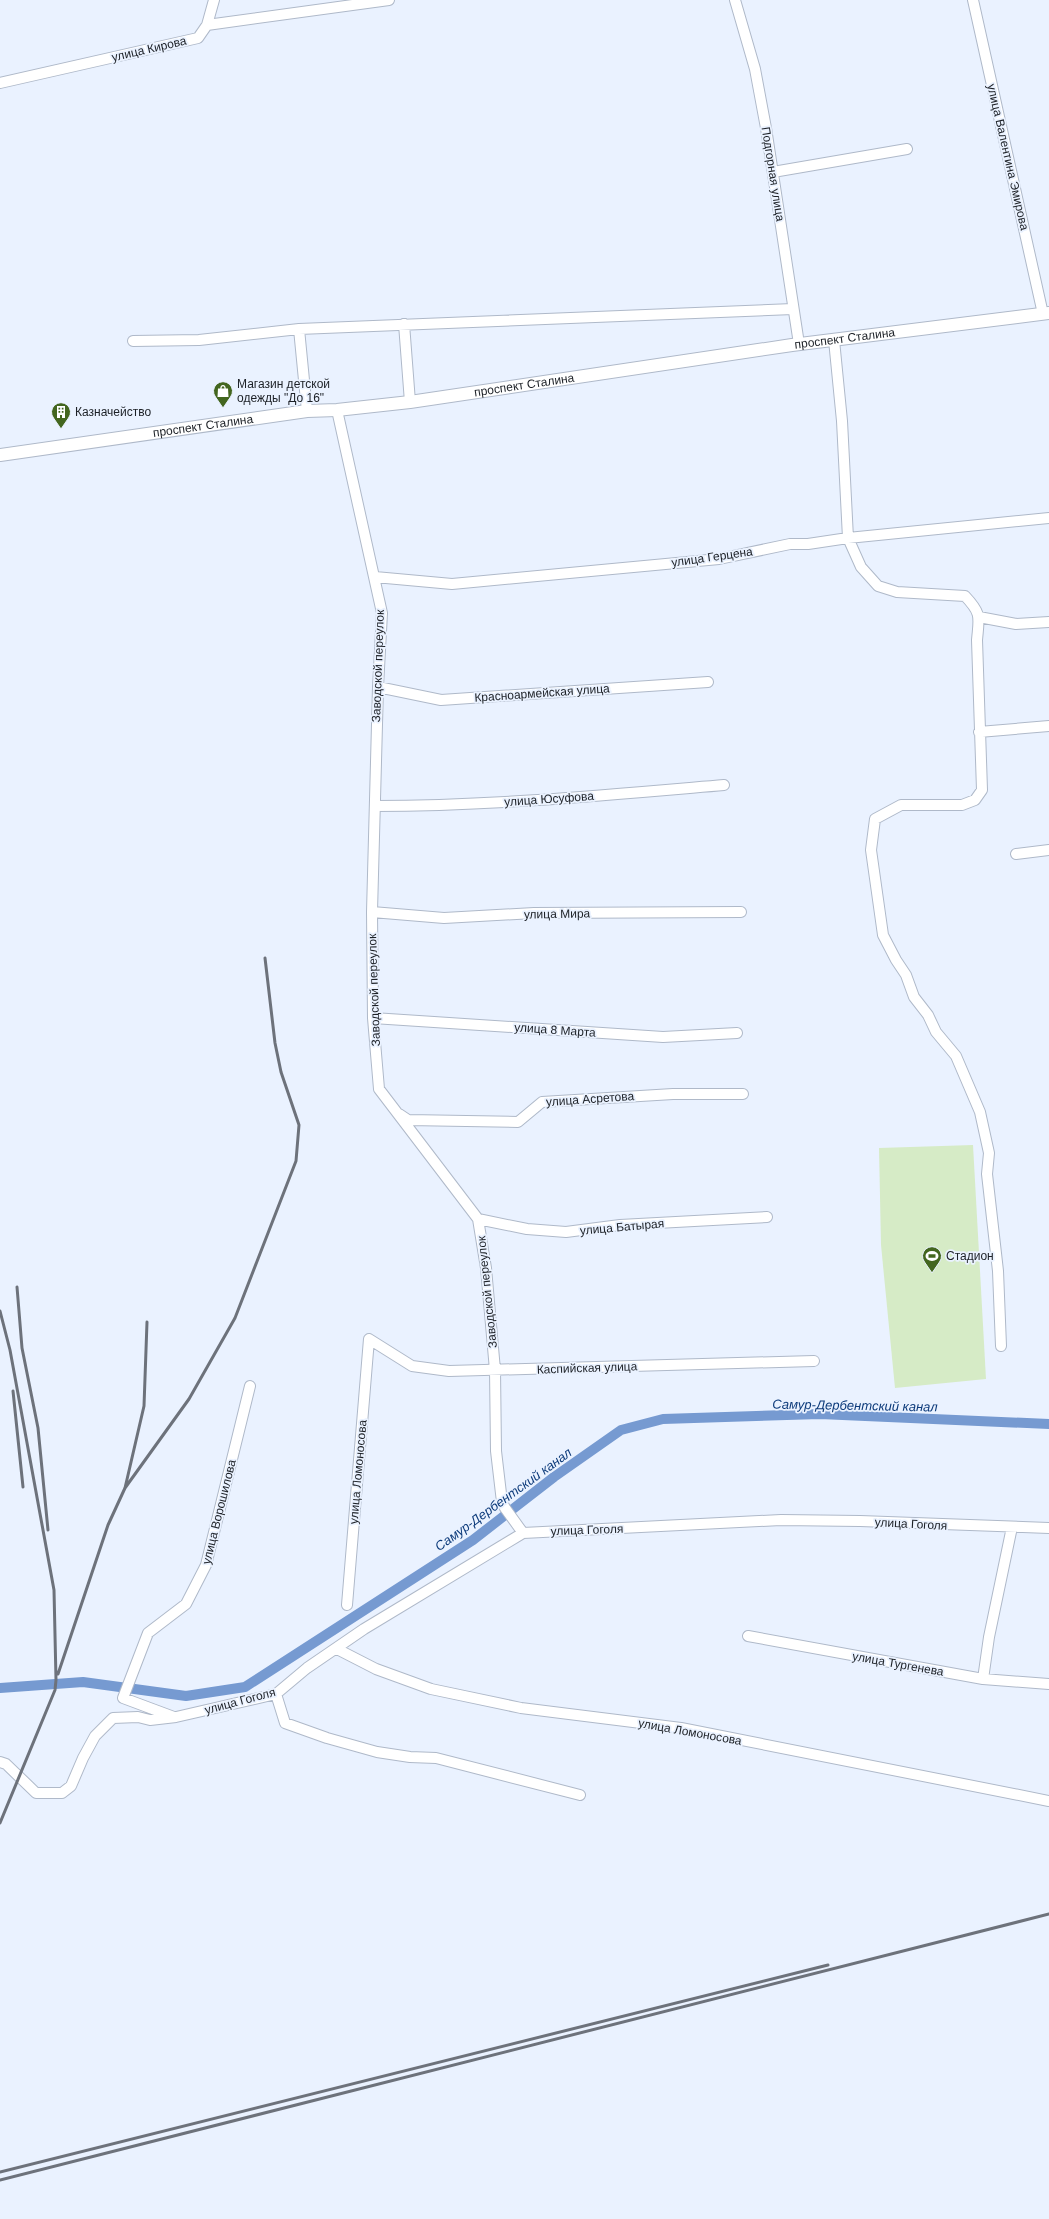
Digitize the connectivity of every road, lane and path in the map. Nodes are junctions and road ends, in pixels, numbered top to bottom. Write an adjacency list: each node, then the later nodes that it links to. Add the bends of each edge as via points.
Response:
1 (214, 0): 5 (street)
2 (388, 0): 5 (street)
3 (735, 0): 8 (street, Подгорная улица, via 755,70)
4 (973, 0): 10 (street, улица Валентина Эмирова)
5 (207, 25): 6 (street, улица Кирова, via 198,38)
6 (0, 83)
7 (907, 150): 8 (street)
8 (774, 172): 9 (street, Подгорная улица)
9 (793, 309): 11 (street); 15 (street, Подгорная улица, via 799,344)
10 (1046, 313): 13 (street, проспект Сталина)
11 (404, 324): 12 (street); 16 (street)
12 (299, 329): 14 (street, via 200,340); 18 (street)
13 (834, 340): 15 (street, проспект Сталина); 21 (street, via 842,420)
14 (132, 341)
15 (792, 345): 16 (street, проспект Сталина)
16 (410, 402): 17 (street, проспект Сталина)
17 (337, 410): 18 (street, проспект Сталина); 22 (street, Заводской переулок)
18 (307, 411): 19 (street, проспект Сталина)
19 (0, 455)
20 (1049, 518): 21 (street, улица Герцена)
21 (848, 538): 22 (street, улица Герцена, via 790,544 719,559 452,584); 23 (street, via 861,567 878,586 897,592 965,596 976,608)
22 (375, 577): 26 (street, Заводской переулок, via 382,613)
23 (979, 617): 24 (street, via 1016,624); 28 (street, via 976,640)
24 (1049, 622)
25 (708, 682): 26 (street, Красноармейская улица, via 441,700)
26 (378, 687): 30 (street, Заводской переулок)
27 (1049, 726): 28 (street)
28 (980, 732): 42 (street, via 982,790 975,800 962,805 901,805 876,819 871,850 883,935 906,975 914,997 928,1015 936,1032 956,1056 980,1112 989,1153 987,1174 998,1271)
29 (724, 785): 30 (street, улица Юсуфова, via 540,800 435,806)
30 (375, 806): 33 (street, Заводской переулок)
31 (1049, 850): 32 (street)
32 (1016, 854)
33 (372, 912): 34 (street, улица Мира, via 444,918 534,913); 35 (street, Заводской переулок)
34 (742, 912)
35 (373, 1018): 36 (street, улица 8 Марта, via 663,1038); 38 (street, Заводской переулок, via 379,1089)
36 (737, 1032)
37 (743, 1094): 38 (street, улица Асретова, via 673,1094 542,1102 518,1122 408,1120)
38 (397, 1113): 40 (street, Заводской переулок)
39 (767, 1218): 40 (street, улица Батырая, via 620,1225 566,1232 527,1229)
40 (478, 1219): 44 (street, Заводской переулок, via 486,1268)
41 (369, 1339): 44 (street, Каспийская улица, via 412,1366 449,1371); 49 (street, улица Ломоносова)
42 (1001, 1346)
43 (814, 1361): 44 (street, Каспийская улица)
44 (494, 1370): 48 (street, Заводской переулок, via 496,1451 505,1508)
45 (250, 1386): 55 (street, улица Ворошилова, via 206,1565 186,1604 148,1633 122,1698)
46 (1012, 1527): 47 (street, улица Гоголя); 48 (street, улица Гоголя, via 781,1520); 52 (street)
47 (1049, 1528)
48 (523, 1533): 51 (street, улица Гоголя, via 364,1629)
49 (347, 1605)
50 (748, 1636): 52 (street, улица Тургенева)
51 (337, 1649): 54 (street, улица Гоголя, via 307,1668); 58 (street, улица Ломоносова, via 376,1669 431,1689 520,1708 681,1728)
52 (983, 1679): 53 (street, улица Тургенева)
53 (1049, 1684)
54 (276, 1694): 55 (street, улица Гоголя); 57 (street, via 285,1723 327,1738 377,1752 436,1758)
55 (176, 1718): 56 (street, улица Гоголя, via 113,1718 95,1736 71,1786 62,1793 36,1793 6,1764)
56 (0, 1762)
57 (580, 1795)
58 (1049, 1801)

